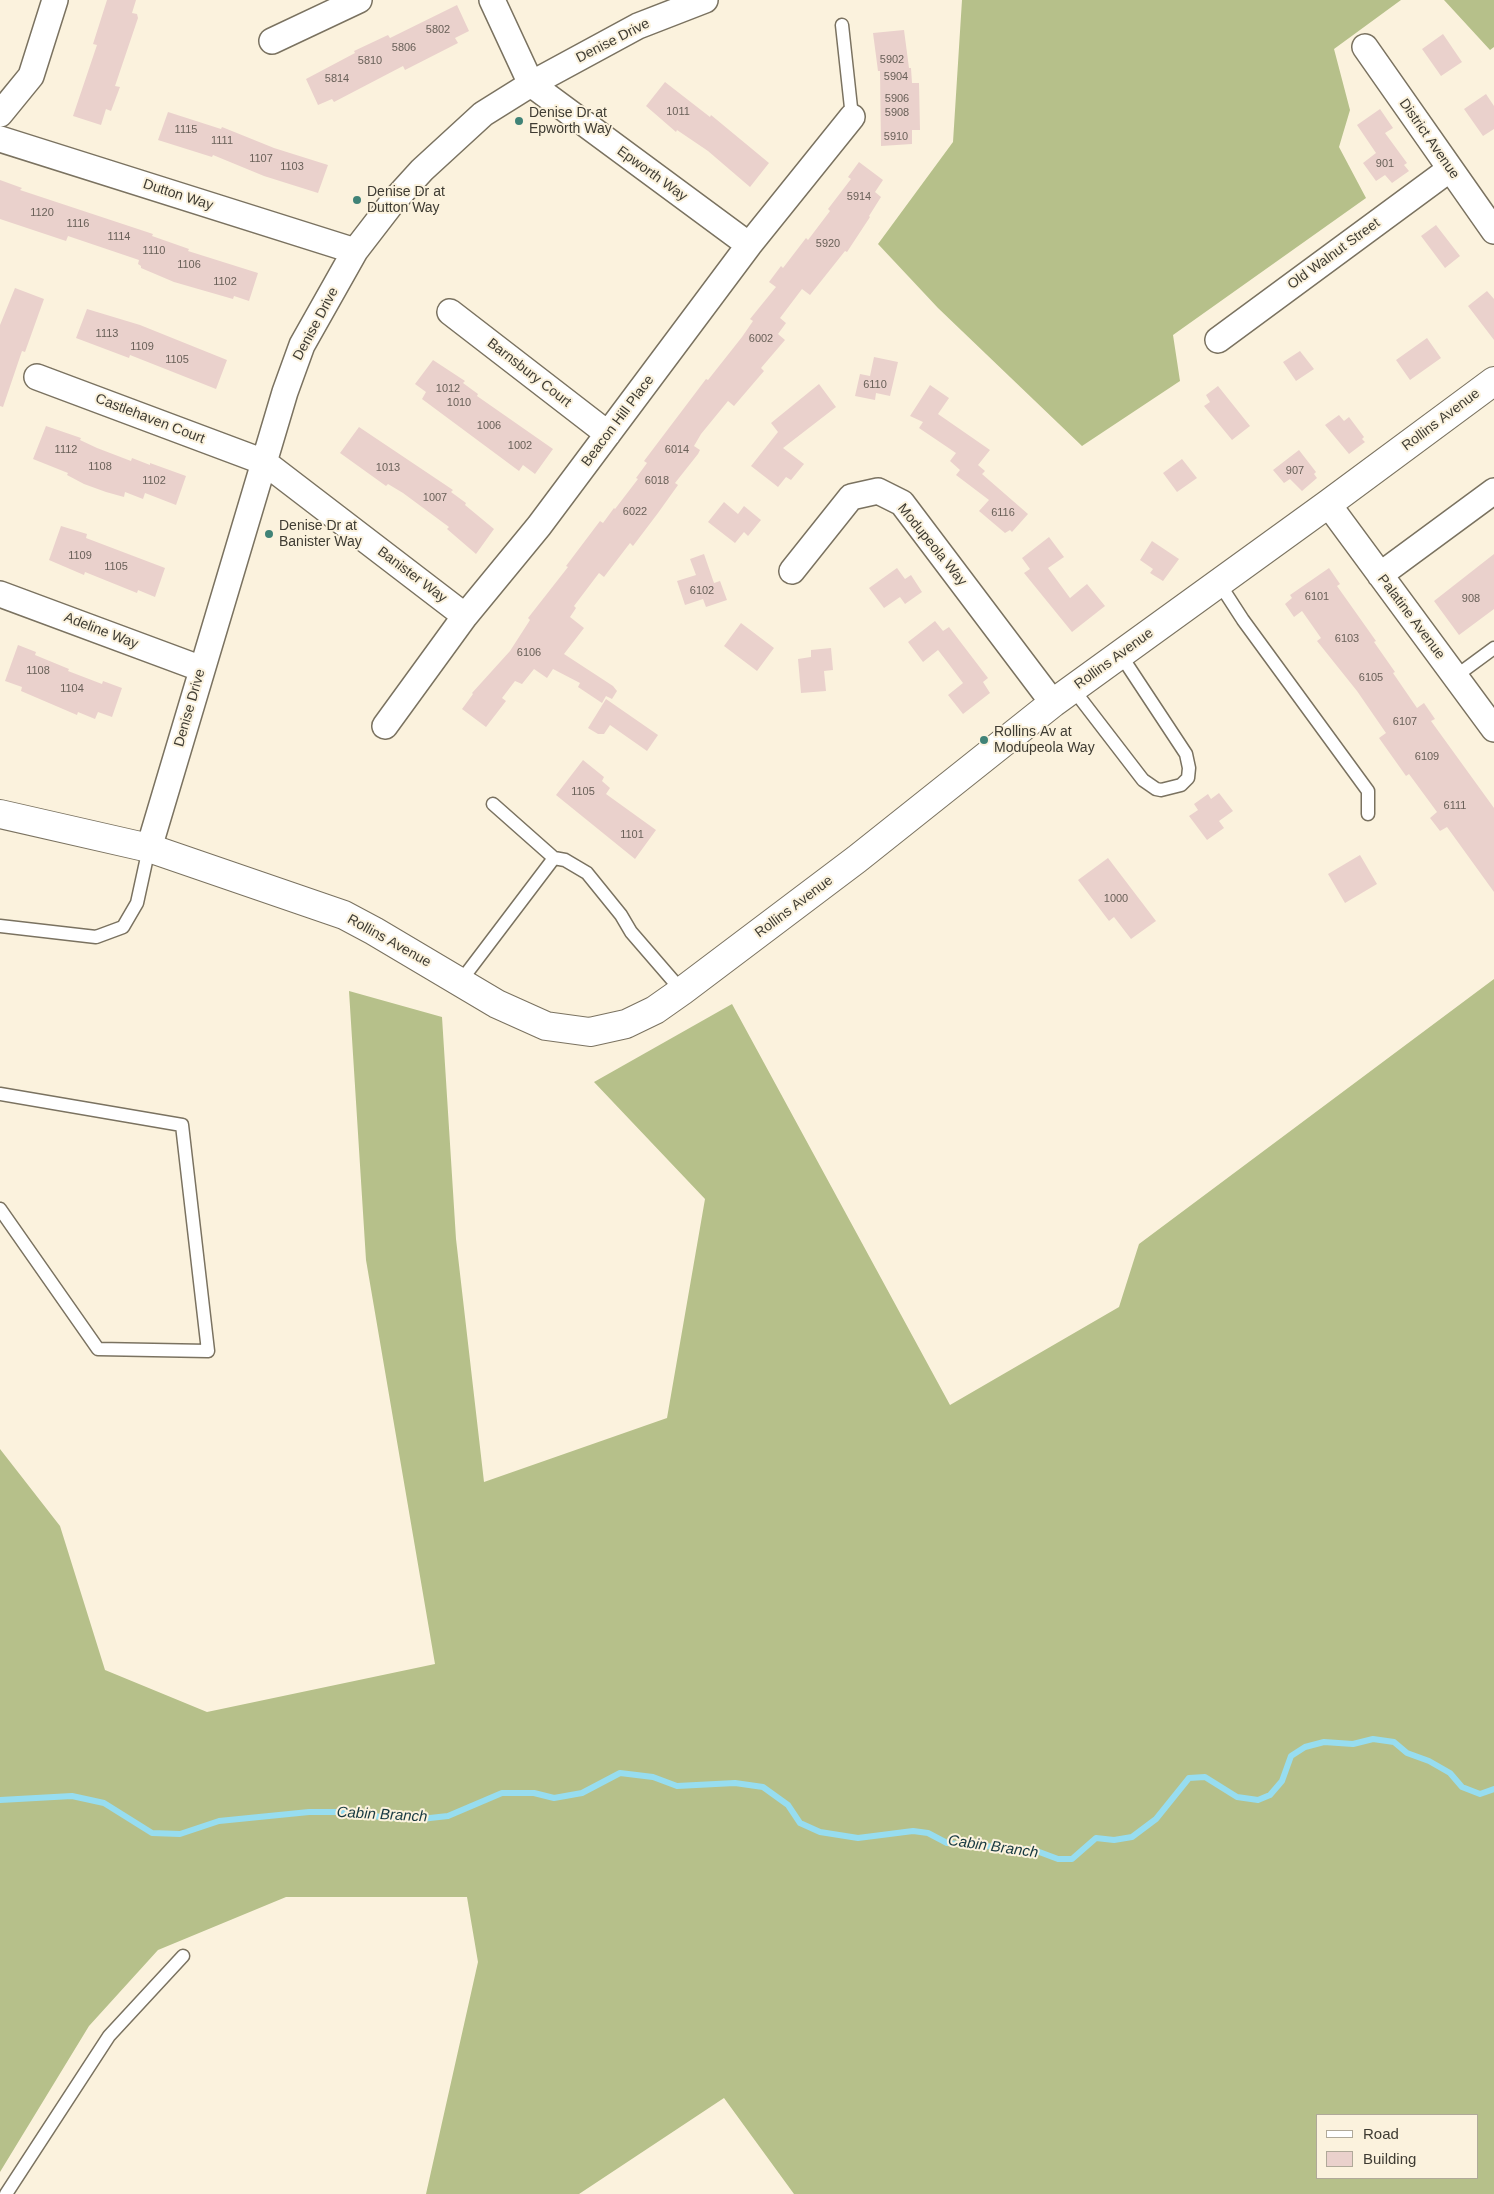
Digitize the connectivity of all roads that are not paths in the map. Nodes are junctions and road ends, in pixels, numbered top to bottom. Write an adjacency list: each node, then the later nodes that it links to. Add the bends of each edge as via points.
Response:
1 (55, 0): 9 (street, via 31,76)
2 (360, 0): 6 (street)
3 (492, 0): 8 (street)
4 (705, 0): 8 (street, Denise Drive, via 638,26)
5 (842, 25): 10 (lane)
6 (272, 41)
7 (1365, 47): 12 (street, District Avenue)
8 (531, 84): 14 (street, Epworth Way); 15 (street, Denise Drive, via 483,114 434,158 392,203)
9 (0, 114)
10 (852, 117): 14 (street, Beacon Hill Place)
11 (0, 139): 15 (street, Dutton Way)
12 (1450, 169): 13 (street, District Avenue); 17 (street, Old Walnut Street)
13 (1494, 231)
14 (749, 246): 20 (street, Beacon Hill Place)
15 (356, 251): 21 (street, Denise Drive, via 302,345)
16 (450, 312): 20 (street, Barnsbury Court)
17 (1218, 340)
18 (37, 377): 21 (street, Castlehaven Court)
19 (1494, 381): 23 (street, Rollins Avenue)
20 (608, 434): 28 (street, Beacon Hill Place, via 539,526)
21 (264, 462): 28 (street, Banister Way); 31 (street, Denise Drive)
22 (1494, 491): 25 (street)
23 (1328, 504): 25 (street, Palatine Avenue); 26 (street, Rollins Avenue)
24 (792, 571): 33 (street, Modupeola Way, via 851,496 878,491 902,503)
25 (1380, 574): 32 (street, Palatine Avenue)
26 (1219, 583): 30 (street, Rollins Avenue); 38 (lane, via 1368,791)
27 (0, 594): 31 (street, Adeline Way)
28 (465, 616): 34 (street, Beacon Hill Place)
29 (1494, 648): 32 (lane)
30 (1120, 654): 33 (street, Rollins Avenue); 33 (lane, via 1186,754 1188,778 1181,785 1161,790 1143,780)
31 (202, 669): 39 (street, Denise Drive)
32 (1456, 676): 35 (street, Palatine Avenue)
33 (1063, 696): 43 (street, Rollins Avenue, via 857,859)
34 (385, 726)
35 (1494, 729)
36 (493, 804): 40 (lane)
37 (0, 814): 39 (street, Rollins Avenue)
38 (1368, 814)
39 (149, 848): 41 (lane, via 137,903 123,927 96,938); 42 (street, Rollins Avenue, via 344,915)
40 (554, 858): 42 (lane); 43 (lane, via 565,860 587,873 631,932)
41 (0, 926)
42 (460, 982): 43 (street, Rollins Avenue, via 546,1026 590,1032 626,1024 655,1010)
43 (682, 991)
44 (0, 1094): 45 (lane, via 182,1125 208,1351 98,1349)
45 (0, 1208)
46 (183, 1956): 47 (lane, via 109,2036)
47 (6, 2194)

